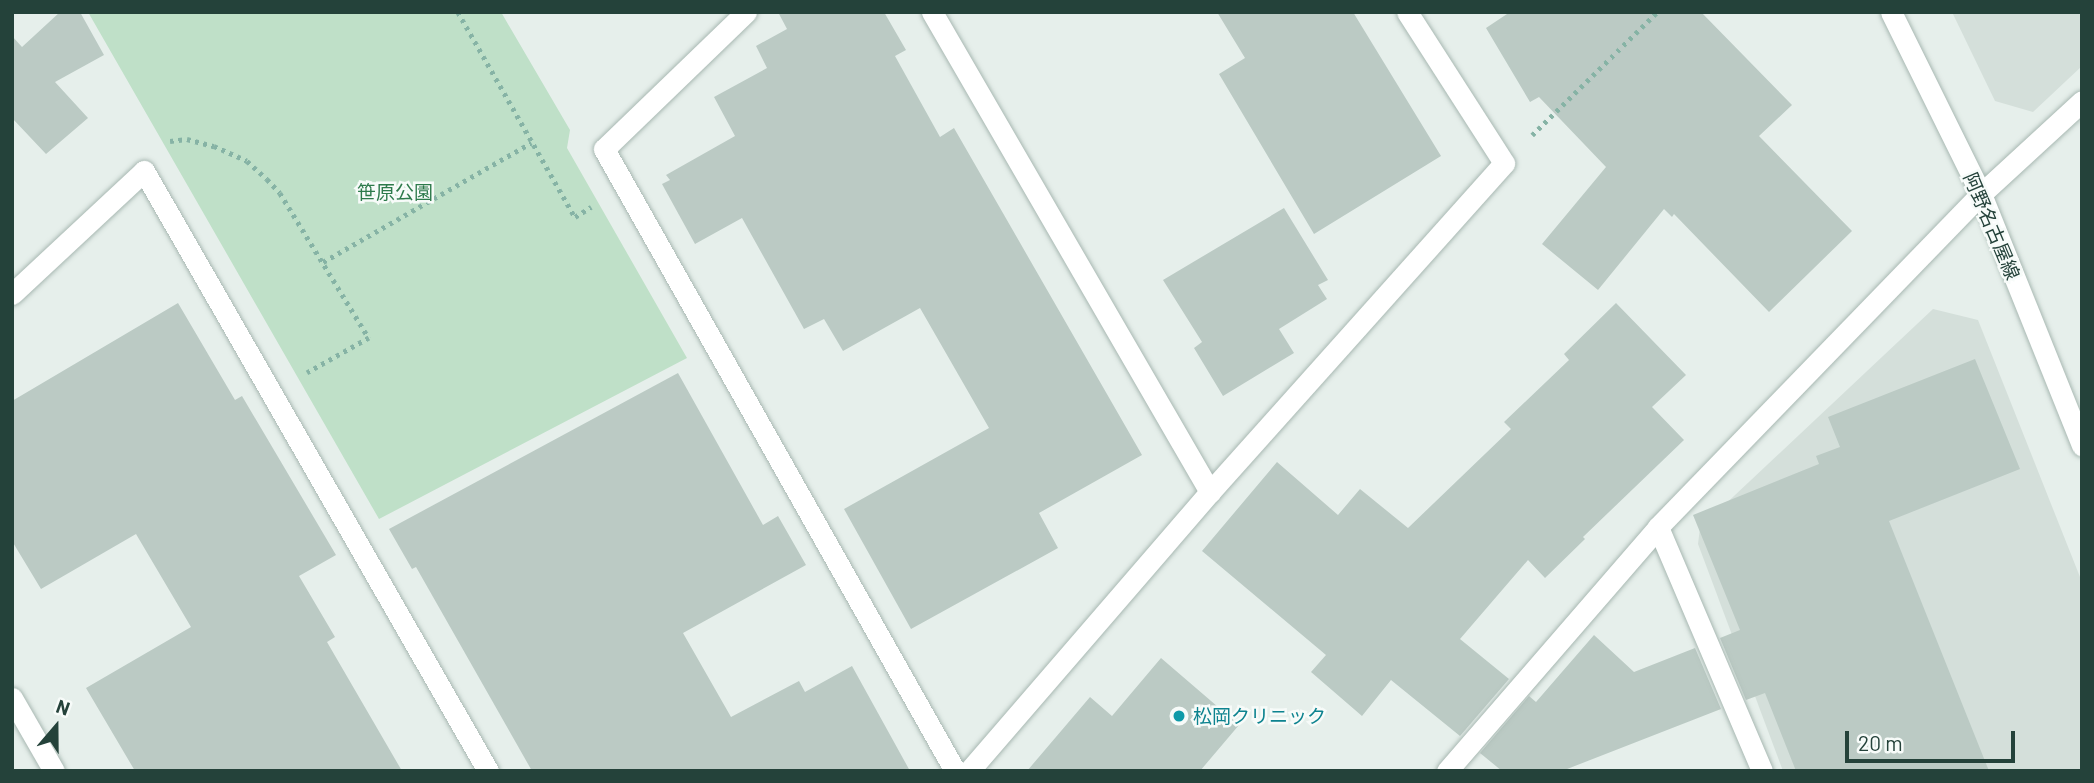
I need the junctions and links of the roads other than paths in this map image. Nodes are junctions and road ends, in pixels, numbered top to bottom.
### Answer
1 (746, 12) edge
2 (932, 12) edge
3 (1407, 12) edge
4 (1891, 12) edge
5 (2082, 101) edge
6 (1981, 194) junction
7 (12, 294) edge
8 (2082, 445) edge
9 (1210, 492) junction
10 (1658, 527) junction
11 (12, 698) edge
12 (54, 771) edge
13 (488, 771) edge
14 (955, 771) edge
15 (970, 771) edge
16 (1447, 771) edge
17 (1762, 771) edge

1 - 14 street
2 - 9 street
3 - 9 street
4 - 6 street, 阿野名古屋線
5 - 6 street
6 - 8 street, 阿野名古屋線
6 - 10 street
7 - 13 street
9 - 15 street
10 - 16 street
10 - 17 street
11 - 12 street

